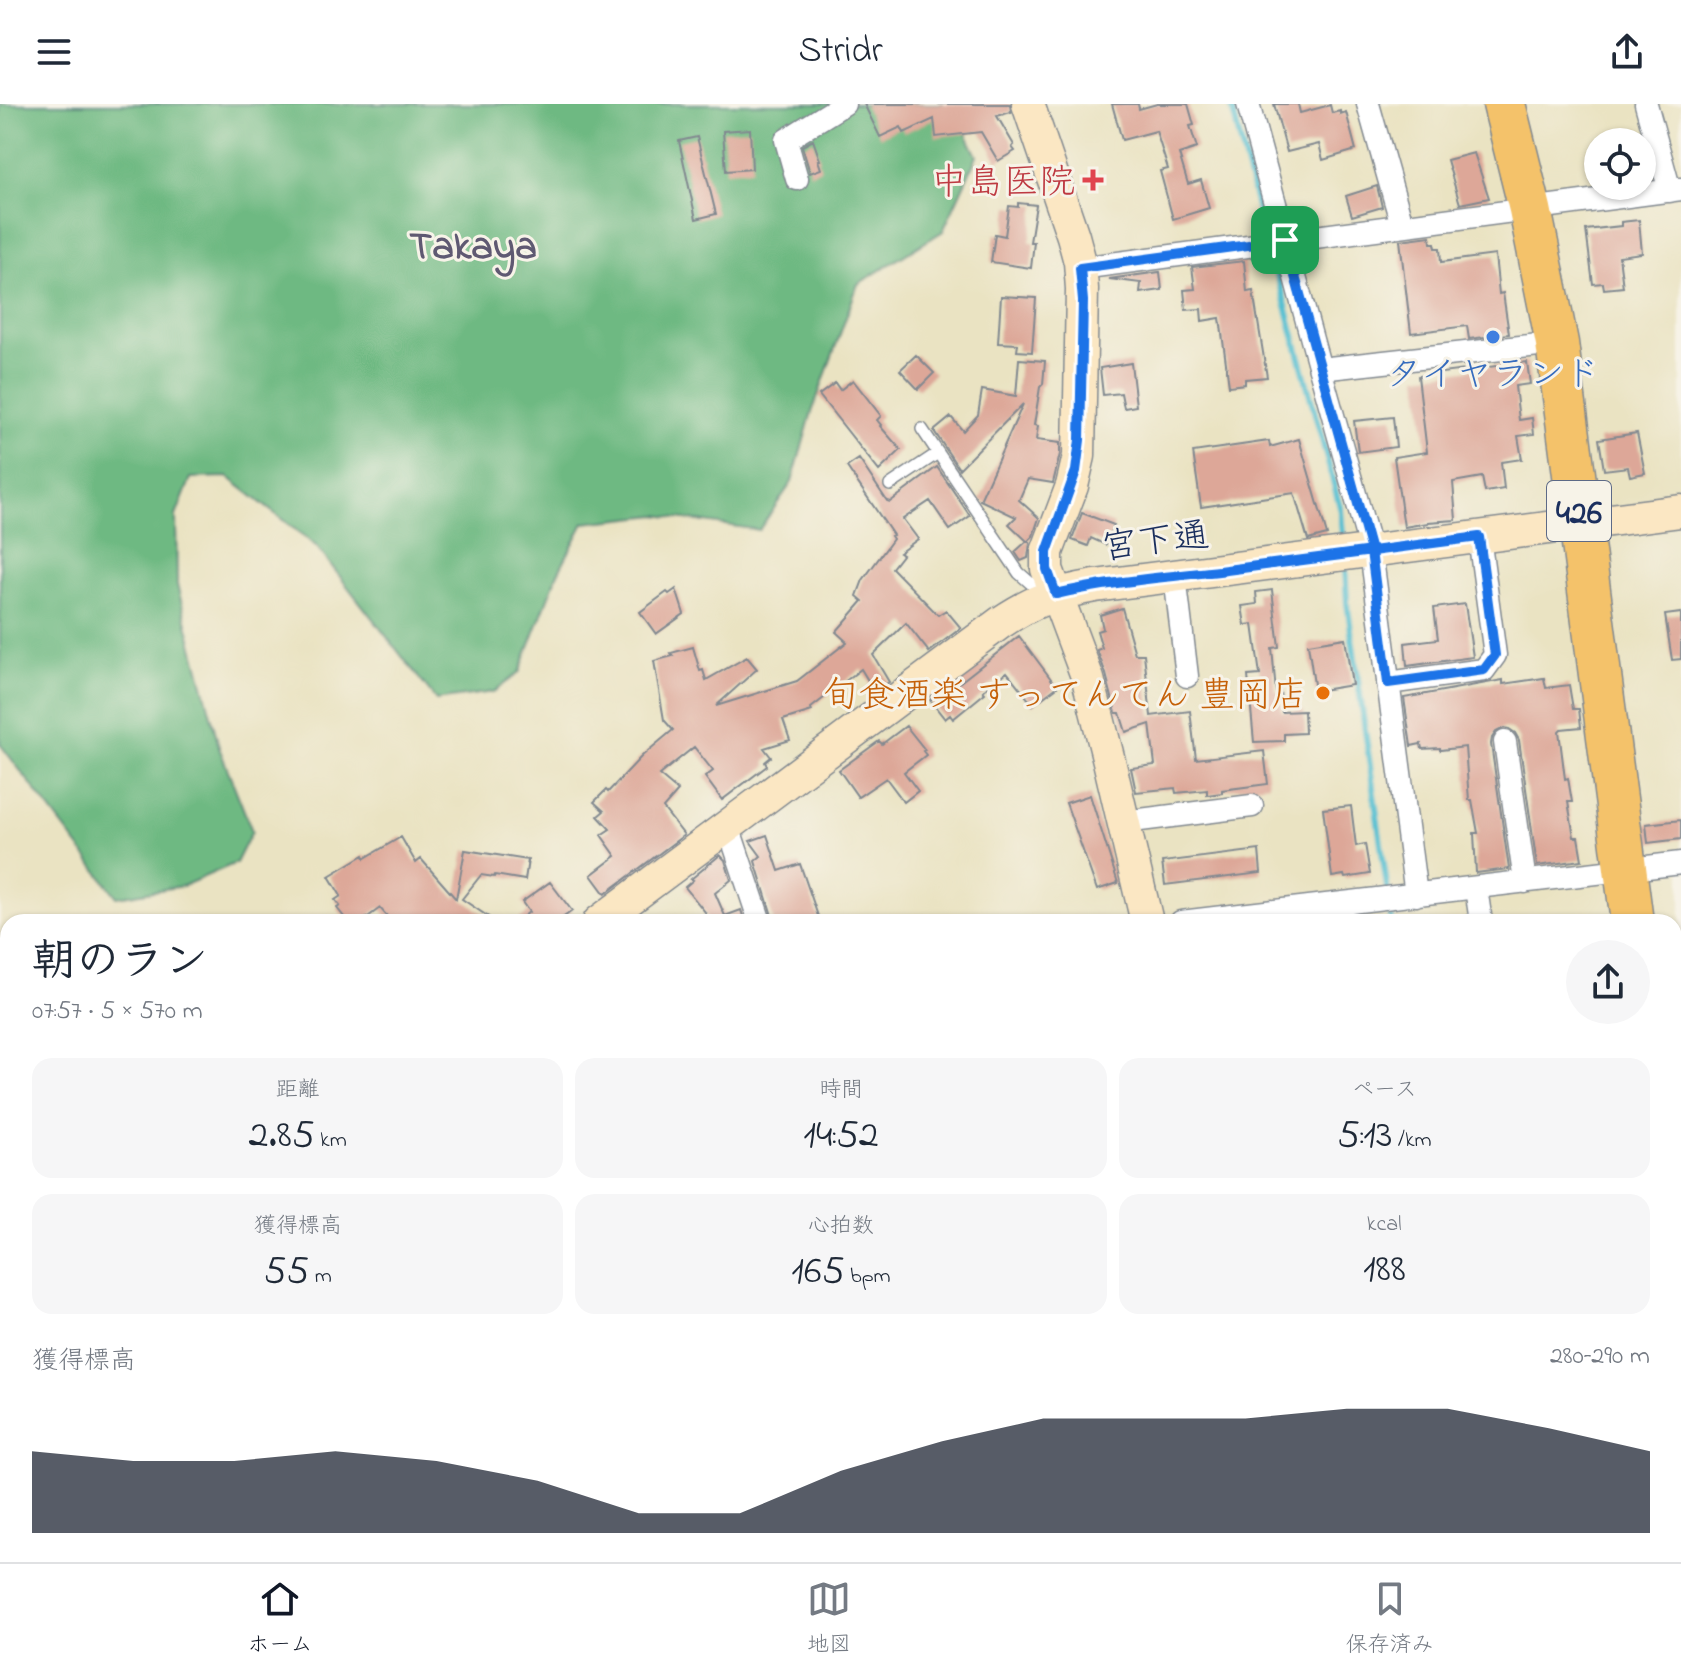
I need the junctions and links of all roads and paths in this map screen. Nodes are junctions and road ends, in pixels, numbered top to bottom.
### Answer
1 (844, 104) edge
2 (1028, 104) edge
3 (1248, 104) edge
4 (1368, 104) edge
5 (1504, 104) edge
6 (1646, 104) edge
7 (797, 179) dead end
8 (1675, 190) edge
9 (1530, 209) junction
10 (1402, 225) junction
11 (1283, 241) junction
12 (1080, 268) junction
13 (1557, 343) junction
14 (1320, 369) junction
15 (922, 429) dead end
16 (938, 453) junction
17 (890, 485) dead end
18 (1681, 511) edge
19 (1581, 524) junction
20 (1479, 537) junction
21 (1353, 553) junction
22 (1175, 576) junction
23 (1056, 594) junction
24 (1187, 676) dead end
25 (1388, 683) junction
26 (1505, 742) dead end
27 (1252, 806) dead end
28 (1124, 822) junction
29 (728, 826) junction
30 (1681, 863) edge
31 (1625, 871) junction
32 (1525, 882) junction
33 (1476, 888) junction
34 (1409, 896) junction
35 (620, 914) edge
36 (757, 914) edge
37 (1139, 914) edge
38 (1288, 914) edge
39 (1480, 914) edge
40 (1631, 914) edge

1 - 7 street
2 - 12 street
3 - 11 street
4 - 10 street
5 - 9 highway, 426
6 - 8 street
8 - 9 street
9 - 10 street
9 - 13 highway, 426
10 - 11 street
11 - 12 street
11 - 14 street
12 - 23 street
13 - 14 street
13 - 19 highway, 426
14 - 21 street
15 - 16 lane
16 - 17 lane
16 - 23 lane
18 - 19 street, 宮下通
19 - 20 street, 宮下通
19 - 31 highway, 426
20 - 21 street, 宮下通
20 - 25 street
21 - 22 street, 宮下通
21 - 25 street
22 - 23 street, 宮下通
22 - 24 street
23 - 28 street
23 - 29 street, 宮下通
25 - 34 street
26 - 32 street
27 - 28 street
28 - 37 street
29 - 35 street, 宮下通
29 - 36 street
30 - 31 street
31 - 32 street
31 - 40 highway, 426
32 - 33 street
33 - 34 street
33 - 39 street
34 - 38 street

